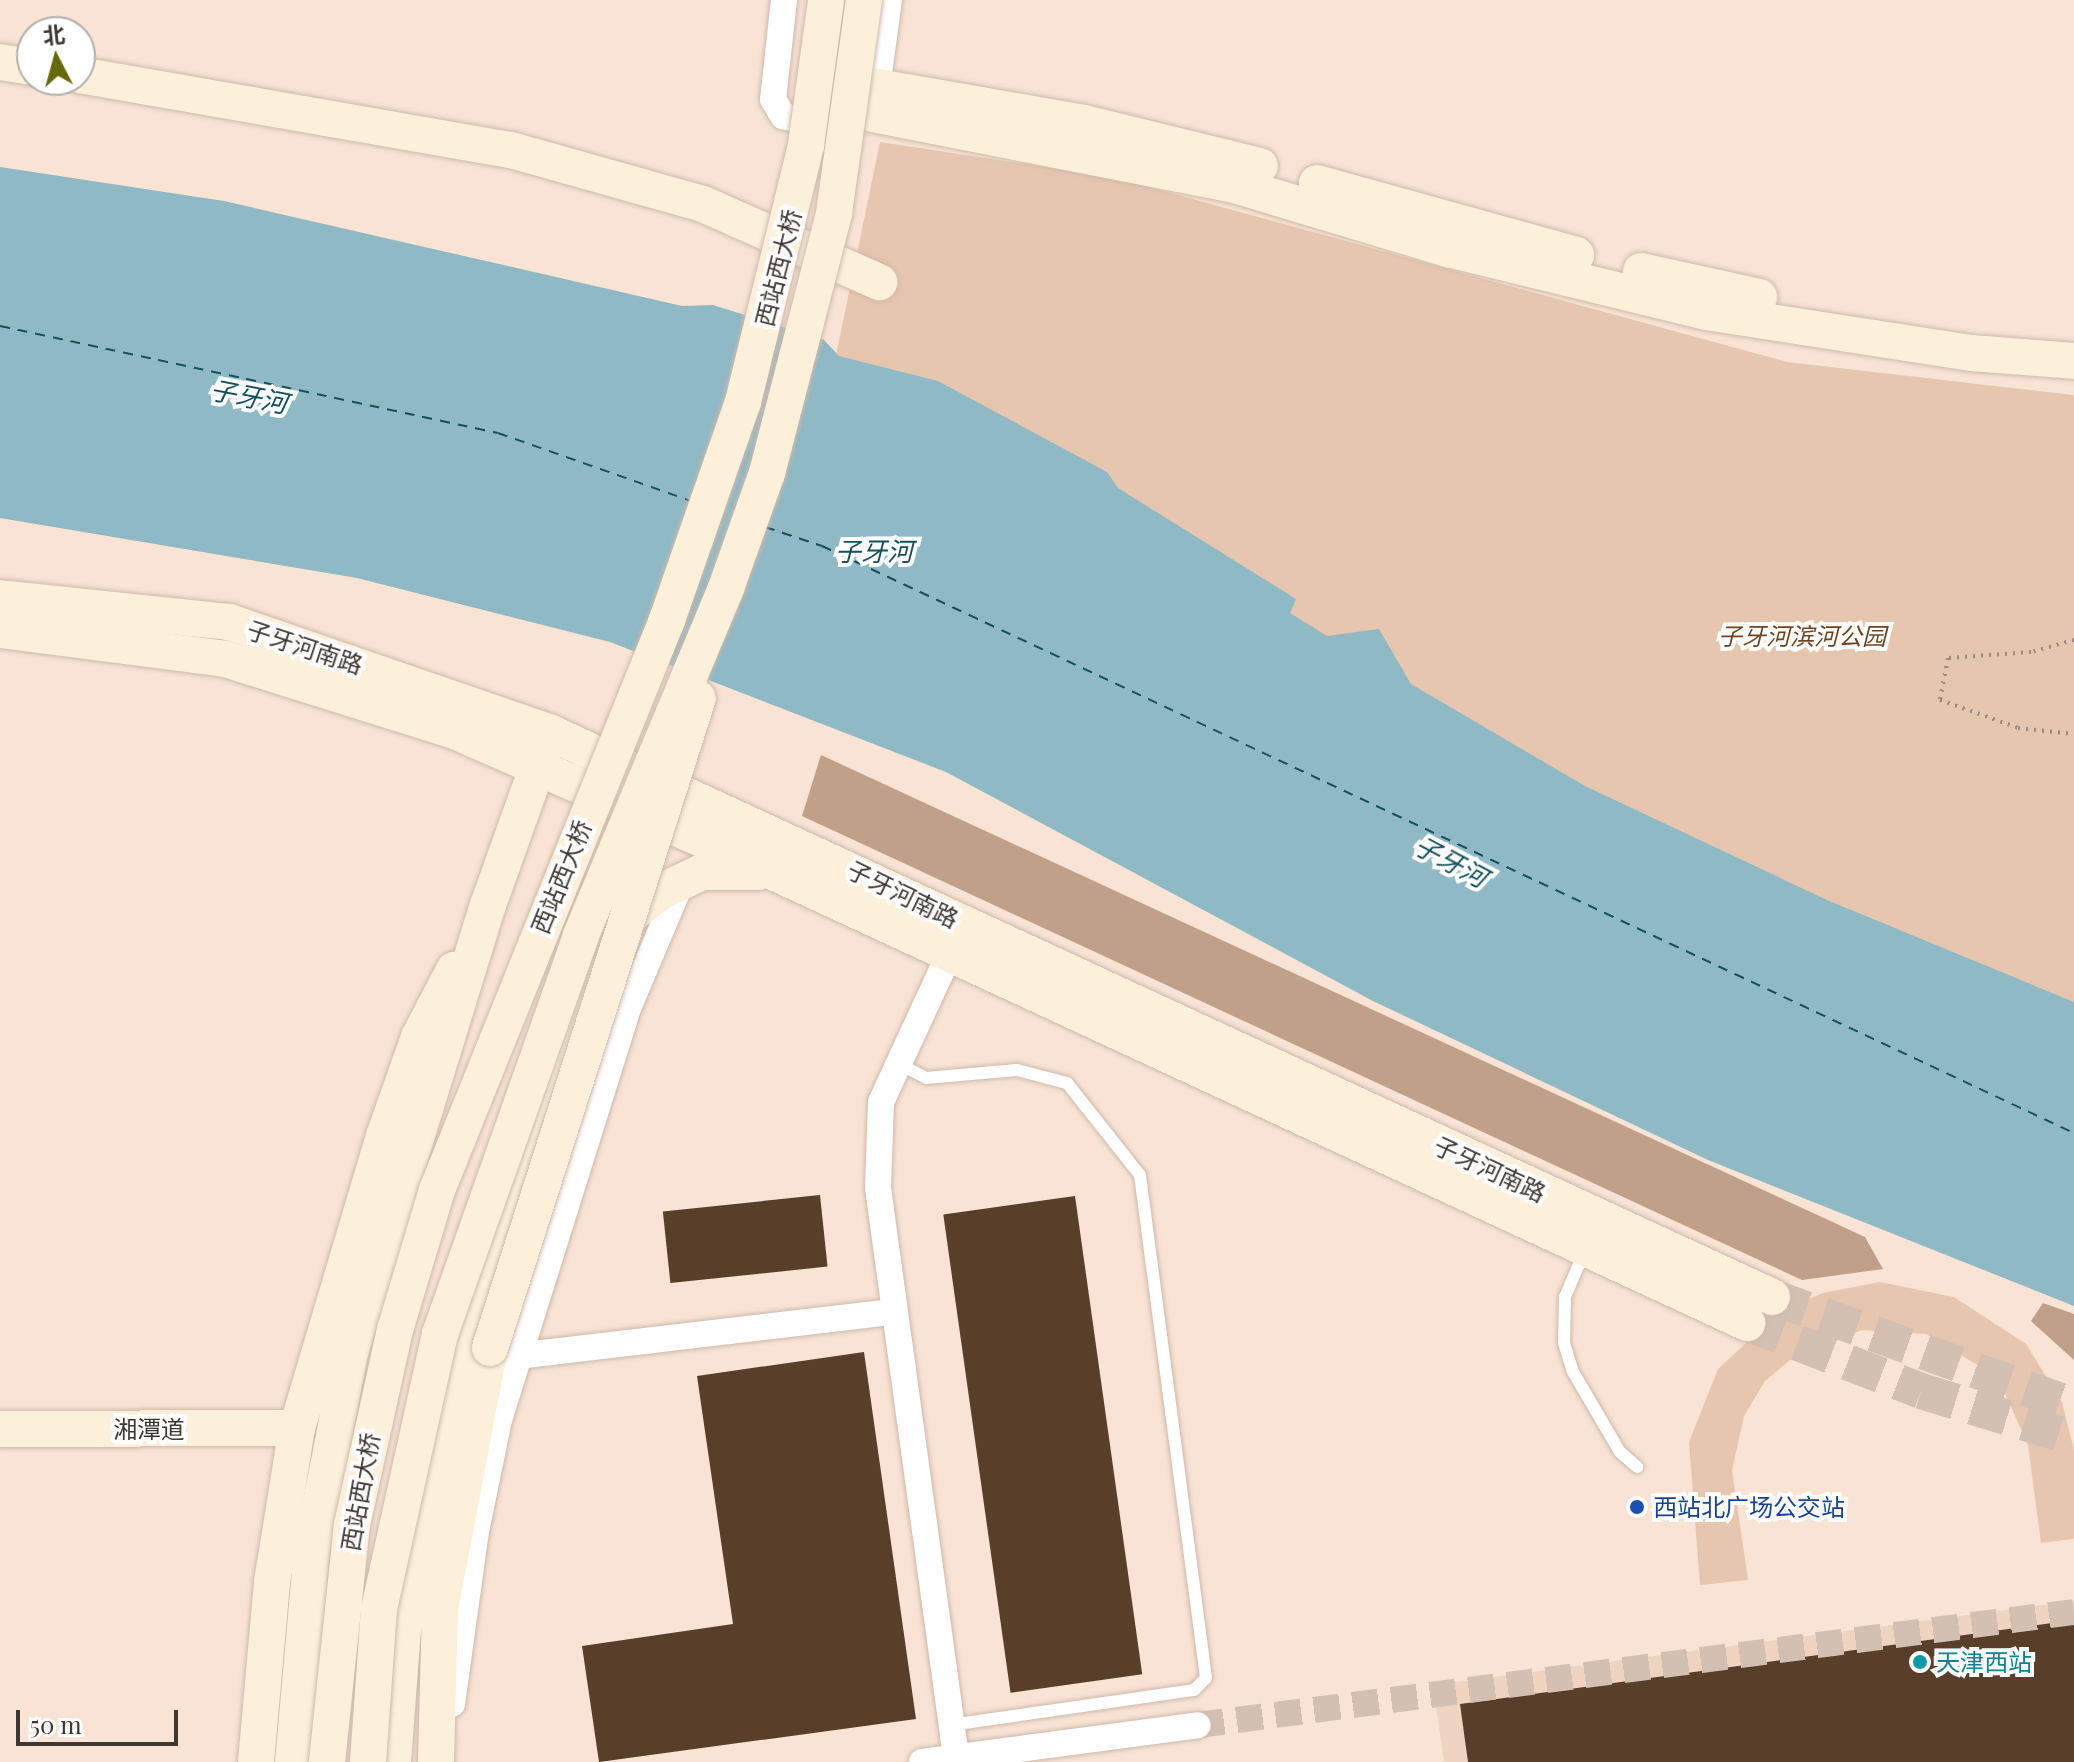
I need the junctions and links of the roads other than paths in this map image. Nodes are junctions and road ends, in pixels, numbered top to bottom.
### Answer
1 (784, 0) edge
2 (826, 0) edge
3 (864, 0) edge
4 (889, 0) edge
5 (96, 78) edge
6 (876, 100) junction
7 (879, 282) dead end
8 (2074, 338) edge
9 (2074, 361) edge
10 (726, 588) junction
11 (0, 598) edge
12 (0, 630) edge
13 (551, 733) junction
14 (547, 770) junction
15 (647, 774) junction
16 (719, 806) junction
17 (645, 814) junction
18 (702, 839) junction
19 (784, 879) junction
20 (682, 881) junction
21 (488, 905) junction
22 (601, 945) junction
23 (948, 957) junction
24 (897, 1063) junction
25 (1586, 1247) junction
26 (1772, 1297) tunnel mouth
27 (894, 1312) junction
28 (1747, 1323) tunnel mouth
29 (504, 1352) junction
30 (297, 1428) junction
31 (0, 1429) edge
32 (1637, 1467) dead end
33 (952, 1725) junction
34 (1198, 1725) tunnel mouth
35 (956, 1757) junction
36 (256, 1762) edge
37 (293, 1762) edge
38 (327, 1762) edge
39 (368, 1762) edge
40 (393, 1762) edge
41 (438, 1762) edge
42 (922, 1762) edge

1 - 6 street
2 - 38 main road, 西站西大桥, bridge
3 - 10 main road, 西站西大桥, bridge
4 - 6 street
5 - 7 main road
6 - 8 main road
6 - 9 main road
10 - 29 main road, bridge
10 - 39 main road, 西站西大桥, bridge
11 - 13 main road, 子牙河南路
12 - 14 main road, 子牙河南路
13 - 14 main road
13 - 15 main road, 子牙河南路
14 - 15 main road
14 - 17 main road, 子牙河南路
14 - 21 main road
15 - 16 main road, 子牙河南路
15 - 17 main road
16 - 18 street
16 - 26 main road, 子牙河南路
17 - 18 main road, 子牙河南路
17 - 22 main road
18 - 19 main road, 子牙河南路
18 - 20 street
19 - 20 main road
19 - 23 main road, 子牙河南路
20 - 22 main road
20 - 29 street
21 - 30 main road
21 - 37 main road
22 - 40 main road
23 - 24 street
23 - 25 main road, 子牙河南路
24 - 27 street
24 - 33 lane
25 - 28 main road, 子牙河南路
25 - 32 lane
27 - 29 street
27 - 33 street
29 - 41 main road
30 - 31 main road, 湘潭道
30 - 36 main road
33 - 35 street
34 - 35 street
35 - 42 street

